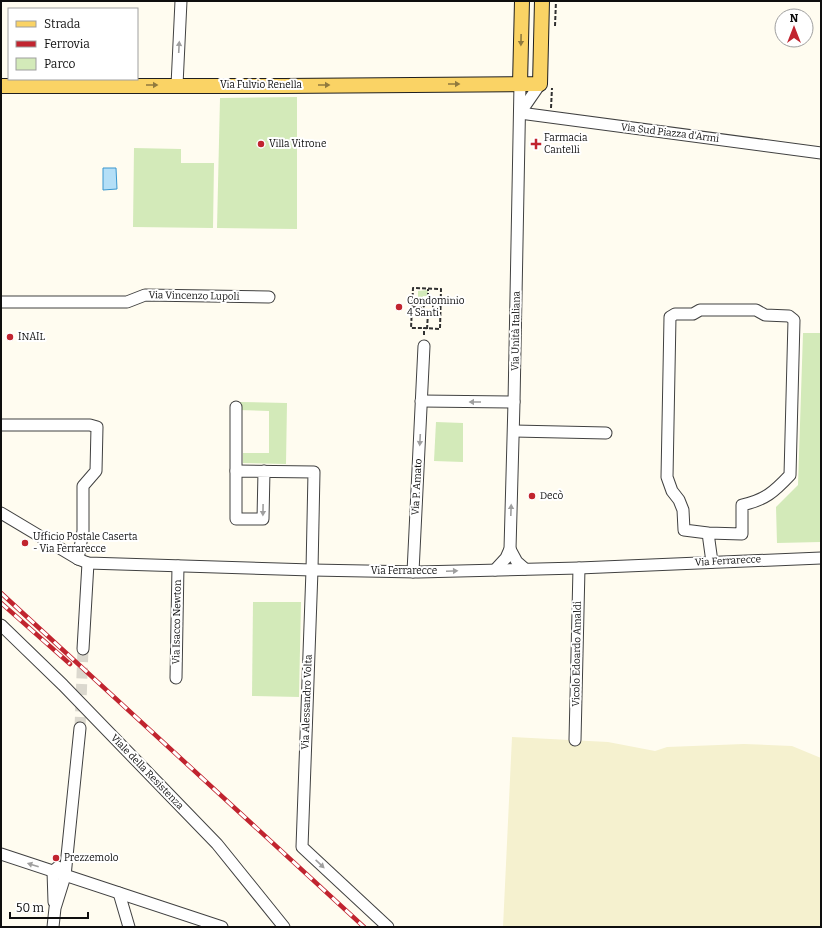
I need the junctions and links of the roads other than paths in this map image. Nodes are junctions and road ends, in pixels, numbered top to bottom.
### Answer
1 (181, 1) edge
2 (522, 1) edge
3 (542, 1) edge
4 (520, 84) junction
5 (540, 84) junction
6 (1, 86) edge
7 (177, 86) junction
8 (520, 113) junction
9 (821, 153) edge
10 (269, 297) dead end
11 (1, 302) edge
12 (424, 346) road end
13 (422, 401) junction
14 (514, 402) junction
15 (236, 407) dead end
16 (1, 424) edge
17 (514, 431) junction
18 (606, 433) dead end
19 (236, 471) junction
20 (264, 471) junction
21 (1, 513) edge
22 (708, 533) junction
23 (510, 549) junction
24 (821, 558) edge
25 (83, 561) junction
26 (712, 562) junction
27 (178, 566) junction
28 (579, 568) junction
29 (525, 569) junction
30 (312, 570) junction
31 (495, 570) junction
32 (413, 572) junction
33 (1, 625) edge
34 (83, 648) tunnel mouth
35 (176, 678) dead end
36 (80, 728) tunnel mouth
37 (575, 740) dead end
38 (1, 854) edge
39 (67, 859) junction
40 (53, 872) junction
41 (65, 876) junction
42 (119, 893) junction
43 (55, 908) junction
44 (53, 927) edge
45 (129, 927) edge
46 (222, 927) edge
47 (284, 927) edge
48 (388, 927) edge

7 -> 1 street
2 -> 4 main road, Via Unità Italiana
3 - 5 main road
4 - 5 main road
7 -> 4 main road, Via Fulvio Renella
4 - 8 street, Via Unità Italiana
5 - 8 street
6 -> 7 main road, Via Fulvio Renella
8 - 9 street, Via Sud Piazza d'Armi
8 - 14 street, Via Unità Italiana
10 - 11 street, Via Vincenzo Lupoli
12 - 13 street, Via P. Amato
14 -> 13 street
13 -> 32 street, Via P. Amato
14 - 17 street, Via Unità Italiana
15 - 19 street
16 - 25 street
17 - 18 street
23 -> 17 street, Via Unità Italiana
19 - 20 street
20 -> 19 street
20 - 30 street, Via Alessandro Volta
21 - 25 street, Via Ferrarecce
22 - 22 street
22 - 26 street
23 - 29 street
23 - 31 street
24 - 26 street, Via Ferrarecce
25 - 27 street, Via Ferrarecce
25 - 34 street
26 - 28 street, Via Ferrarecce
27 - 30 street, Via Ferrarecce
27 - 35 street, Via Isacco Newton
28 - 29 street, Via Ferrarecce
28 - 37 street, Vicolo Edoardo Amaldi
29 - 31 street, Via Ferrarecce
30 - 32 street, Via Ferrarecce
30 -> 48 street, Via Alessandro Volta
32 -> 31 street, Via Ferrarecce
33 - 47 street, Viale della Resistenza
36 - 39 street
40 -> 38 street
39 - 40 street
39 - 41 street
40 - 41 street
40 - 43 street
41 - 42 street
41 - 43 street
42 - 45 street
42 - 46 street
43 - 44 street

